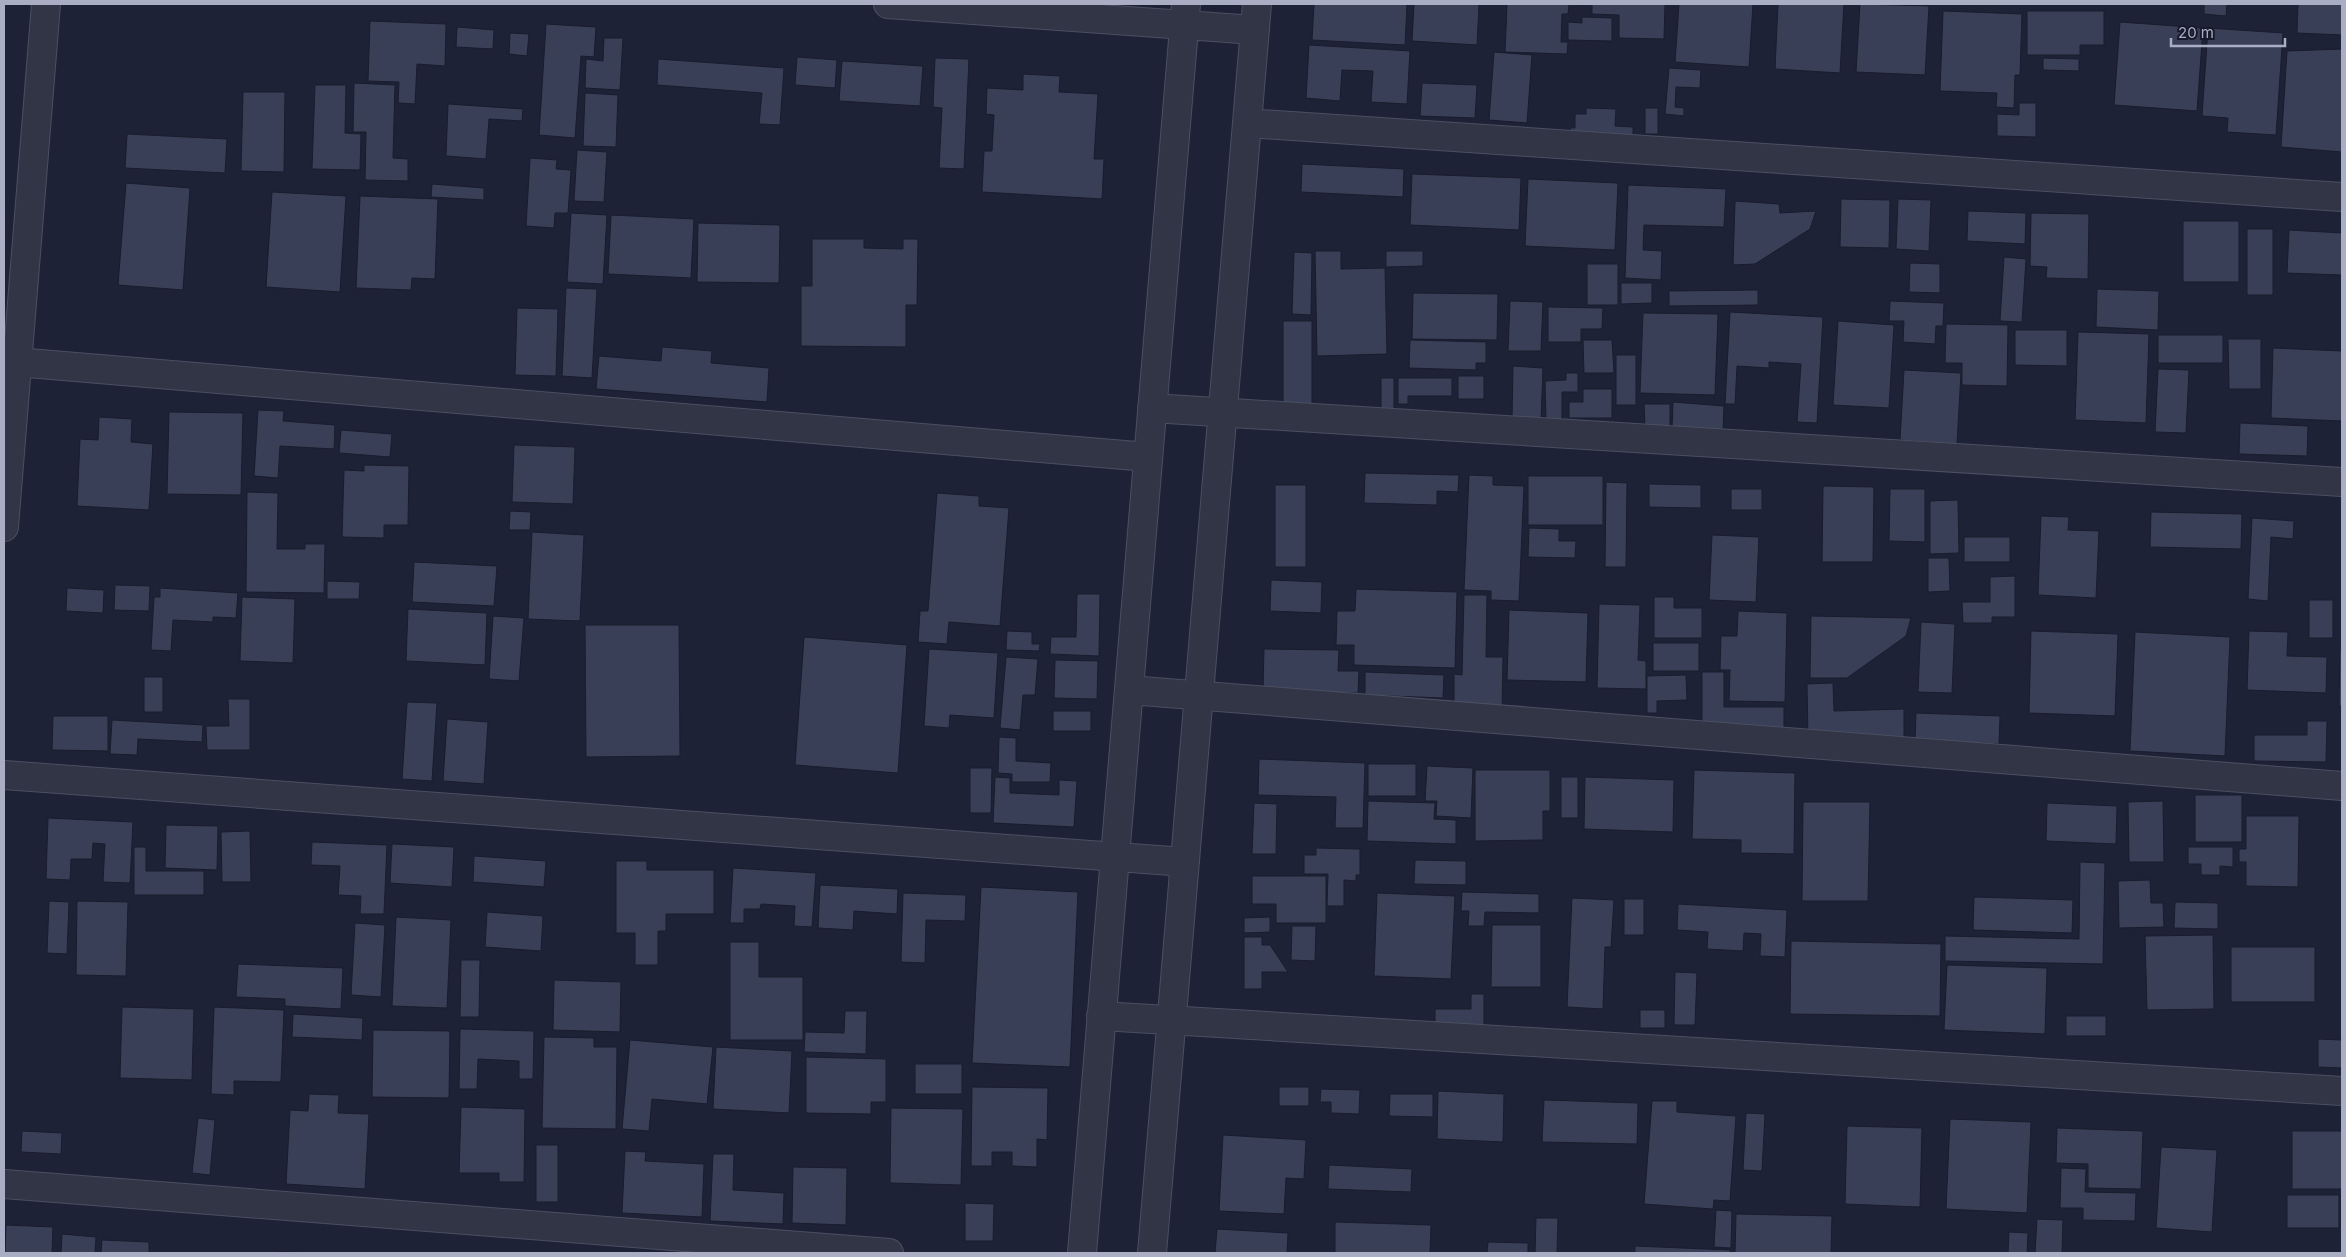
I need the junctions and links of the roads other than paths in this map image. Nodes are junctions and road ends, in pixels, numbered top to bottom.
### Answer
1 (46, 4) edge
2 (888, 4) edge
3 (1185, 14) edge
4 (1256, 17) edge
5 (1247, 123) junction
6 (2342, 198) edge
7 (10, 362) edge
8 (1152, 408) junction
9 (1223, 412) junction
10 (1148, 457) junction
11 (2342, 482) edge
12 (4, 527) edge
13 (1129, 690) junction
14 (1199, 696) junction
15 (4, 775) edge
16 (2342, 786) edge
17 (1115, 857) junction
18 (1185, 862) junction
19 (1101, 1016) junction
20 (1172, 1021) junction
21 (2342, 1091) edge
22 (4, 1184) edge
23 (889, 1253) edge
24 (1082, 1253) edge
25 (1152, 1253) edge

1 - 7 street
2 - 3 street
3 - 4 street
3 - 8 street
4 - 5 street
5 - 6 street
5 - 9 street
7 - 10 street
7 - 12 street
8 - 9 street
8 - 10 street
9 - 11 street
9 - 14 street
10 - 13 street
13 - 14 street
13 - 17 street
14 - 16 street
14 - 18 street
15 - 17 street
17 - 18 street
17 - 19 street
18 - 20 street
19 - 20 street
19 - 24 street
20 - 21 street
20 - 25 street
22 - 23 street

